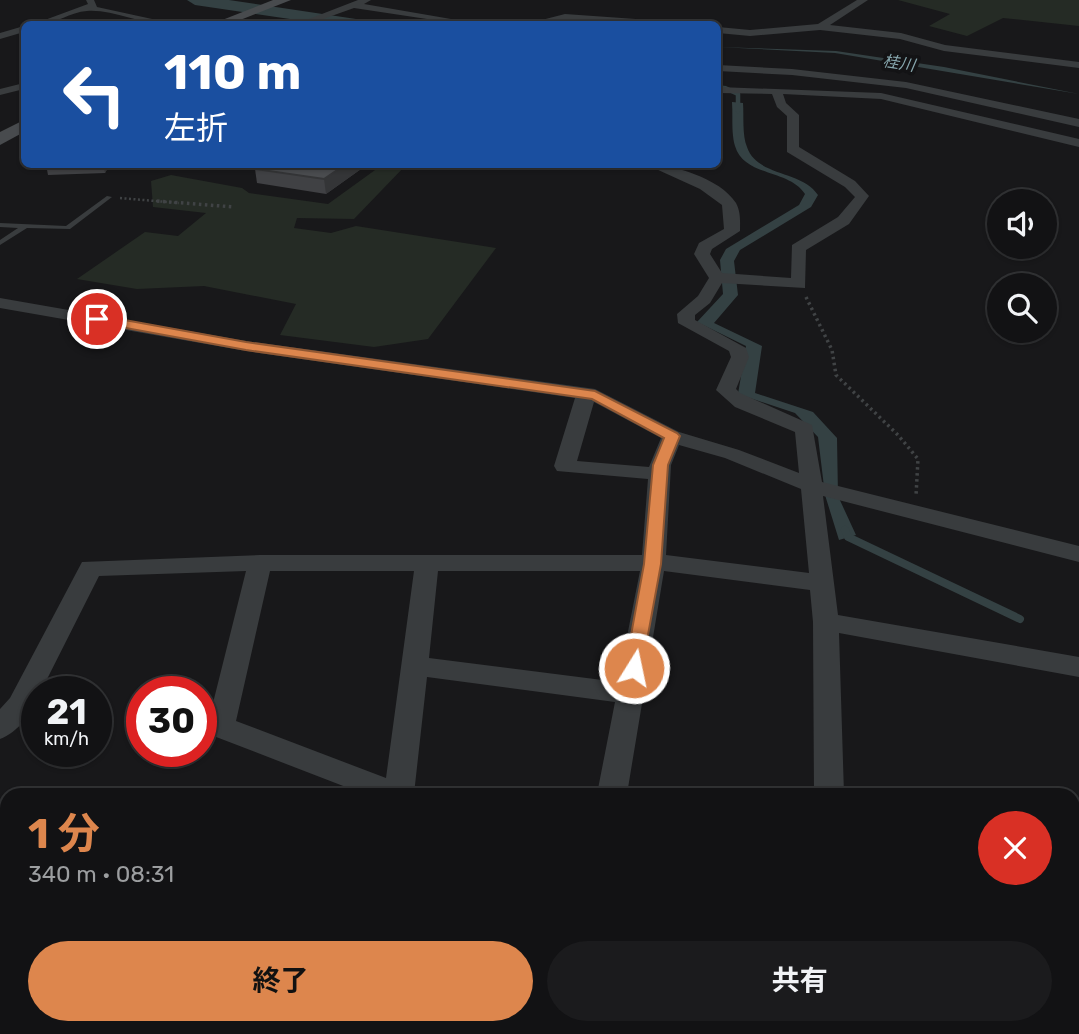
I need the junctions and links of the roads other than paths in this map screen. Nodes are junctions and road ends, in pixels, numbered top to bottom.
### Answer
1 (285, 0) edge
2 (366, 0) edge
3 (863, 0) edge
4 (88, 4) edge
5 (353, 5) junction
6 (46, 21) edge
7 (158, 21) edge
8 (227, 21) edge
9 (309, 21) edge
10 (456, 21) edge
11 (546, 21) edge
12 (622, 21) edge
13 (820, 27) junction
14 (21, 30) edge
15 (721, 30) edge
16 (0, 36) edge
17 (1079, 65) edge
18 (721, 68) edge
19 (21, 87) edge
20 (721, 90) edge
21 (776, 90) junction
22 (0, 93) edge
23 (21, 95) edge
24 (1079, 123) edge
25 (21, 127) edge
26 (0, 140) edge
27 (1079, 143) edge
28 (659, 168) edge
29 (109, 197) road end
30 (0, 225) edge
31 (24, 226) junction
32 (0, 243) edge
33 (717, 278) junction
34 (0, 303) edge
35 (586, 394) junction
36 (672, 436) junction
37 (660, 474) junction
38 (812, 486) junction
39 (1079, 554) edge
40 (260, 563) junction
41 (427, 563) junction
42 (653, 564) junction
43 (822, 583) junction
44 (825, 622) junction
45 (415, 666) junction
46 (1079, 667) edge
47 (630, 694) junction
48 (10, 704) edge
49 (0, 728) edge
50 (381, 788) edge
51 (398, 788) edge
52 (613, 788) edge
53 (829, 788) edge

1 - 8 street
2 - 5 street
3 - 13 street
4 - 6 street
4 - 7 street
5 - 9 street
5 - 10 street
11 - 12 street
13 - 15 street
13 - 17 street
14 - 16 street
18 - 24 street
19 - 22 street
20 - 21 street
21 - 27 street
21 - 33 street
22 - 23 street
25 - 26 street
28 - 33 street
29 - 31 lane
30 - 31 lane
31 - 32 lane
33 - 38 street
34 - 35 street
35 - 36 street
35 - 37 street
36 - 37 street
36 - 38 street
37 - 42 street
38 - 39 street
38 - 43 street
40 - 41 street
40 - 48 street
40 - 50 street
41 - 42 street
41 - 45 street
42 - 43 street
42 - 47 street
43 - 44 street
44 - 46 street
44 - 53 street
45 - 47 street
45 - 51 street
47 - 52 street
48 - 49 street

